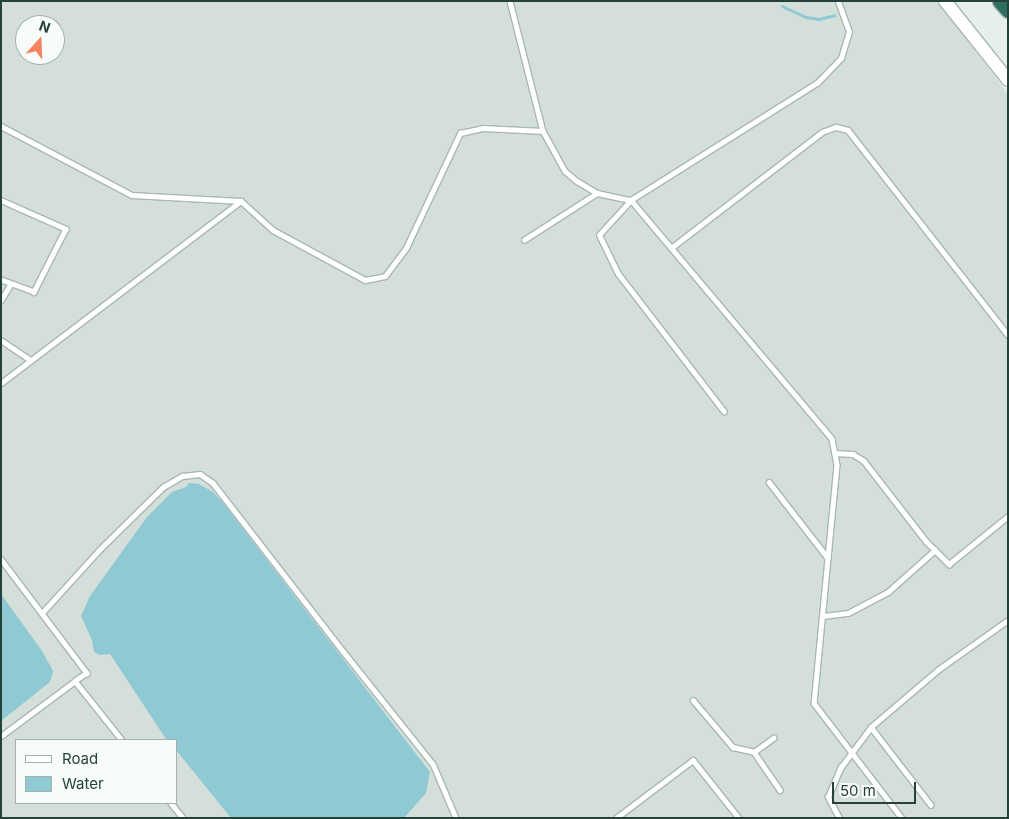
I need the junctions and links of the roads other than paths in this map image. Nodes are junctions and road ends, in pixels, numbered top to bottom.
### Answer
1 (510, 1) edge
2 (838, 1) edge
3 (945, 1) edge
4 (1000, 1) edge
5 (1008, 10) edge
6 (1008, 80) edge
7 (1, 126) edge
8 (543, 131) junction
9 (597, 193) junction
10 (1, 200) edge
11 (631, 200) junction
12 (241, 201) junction
13 (524, 240) dead end
14 (671, 248) junction
15 (1, 280) edge
16 (10, 285) junction
17 (1, 300) edge
18 (1008, 334) edge
19 (1, 340) edge
20 (31, 360) junction
21 (1, 383) edge
22 (724, 412) dead end
23 (835, 454) junction
24 (769, 482) dead end
25 (1008, 516) edge
26 (935, 550) junction
27 (828, 558) junction
28 (1, 559) edge
29 (42, 613) junction
30 (823, 616) junction
31 (1008, 620) edge
32 (75, 681) junction
33 (693, 700) dead end
34 (871, 726) junction
35 (1, 736) edge
36 (773, 738) dead end
37 (121, 739) edge
38 (754, 752) junction
39 (852, 752) junction
40 (780, 790) dead end
41 (172, 804) edge
42 (931, 805) dead end
43 (183, 818) edge
44 (456, 818) edge
45 (616, 818) edge
46 (739, 818) edge
47 (839, 818) edge
48 (902, 818) edge

1 - 8 lane
2 - 11 lane
3 - 6 main road
4 - 5 highway
7 - 12 lane
8 - 9 lane
8 - 12 lane
9 - 11 lane
9 - 13 lane
10 - 16 lane
11 - 14 lane
11 - 22 lane
12 - 20 lane
14 - 18 lane
14 - 23 lane
15 - 16 lane
16 - 17 lane
19 - 20 lane
20 - 21 lane
23 - 26 lane
23 - 27 lane
24 - 27 lane
25 - 26 lane
26 - 30 lane
27 - 30 lane
28 - 29 lane
29 - 32 lane
29 - 44 lane
30 - 39 lane
31 - 34 lane
32 - 35 lane
32 - 37 lane
33 - 38 lane
34 - 39 lane
34 - 42 lane
36 - 38 lane
38 - 40 lane
39 - 47 lane
39 - 48 lane
41 - 43 lane
45 - 46 lane

